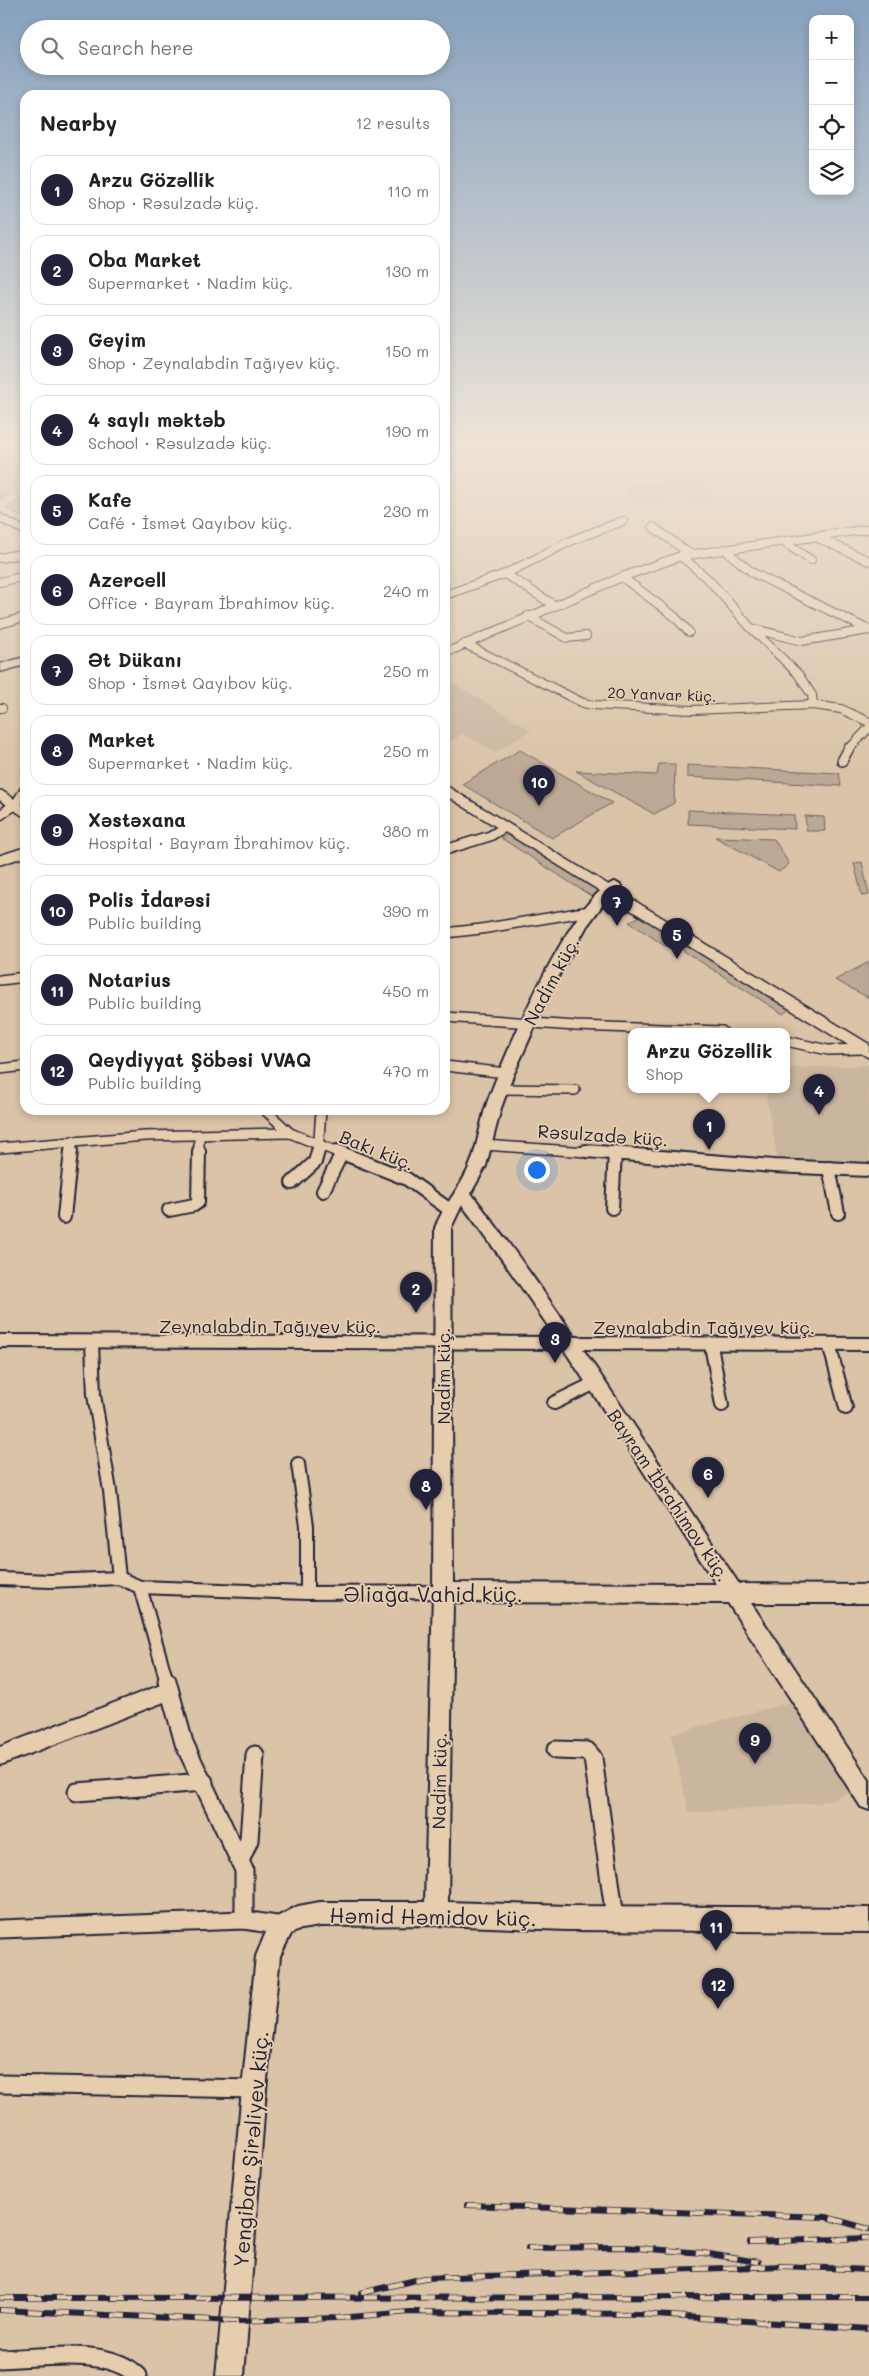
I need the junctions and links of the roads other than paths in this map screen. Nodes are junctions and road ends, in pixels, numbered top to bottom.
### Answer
1 (20, 553) edge
2 (547, 553) edge
3 (698, 553) edge
4 (729, 553) edge
5 (800, 553) edge
6 (851, 553) edge
7 (690, 554) joint
8 (681, 556) junction
9 (0, 558) edge
10 (811, 560) dead end
11 (869, 561) edge
12 (505, 574) junction
13 (20, 577) edge
14 (622, 577) junction
15 (0, 582) edge
16 (450, 593) edge
17 (554, 605) junction
18 (528, 616) junction
19 (20, 618) edge
20 (0, 624) edge
21 (751, 628) junction
22 (869, 630) edge
23 (689, 632) dead end
24 (586, 636) dead end
25 (465, 644) junction
26 (450, 650) edge
27 (20, 662) edge
28 (0, 668) edge
29 (813, 705) junction
30 (869, 722) edge
31 (869, 728) edge
32 (842, 761) dead end
33 (450, 784) edge
34 (450, 792) edge
35 (0, 795) edge
36 (20, 798) edge
37 (16, 804) junction
38 (20, 808) edge
39 (0, 815) edge
40 (505, 827) junction
41 (450, 848) edge
42 (20, 854) edge
43 (0, 860) edge
44 (611, 888) junction
45 (590, 911) junction
46 (450, 932) edge
47 (20, 978) edge
48 (0, 980) edge
49 (450, 1017) edge
50 (529, 1021) junction
51 (634, 1028) edge
52 (790, 1042) edge
53 (867, 1048) edge
54 (20, 1067) edge
55 (450, 1067) edge
56 (0, 1069) edge
57 (506, 1073) junction
58 (500, 1088) junction
59 (575, 1090) dead end
60 (270, 1115) edge
61 (322, 1115) edge
62 (290, 1133) junction
63 (200, 1135) junction
64 (72, 1141) junction
65 (320, 1145) junction
66 (484, 1145) junction
67 (0, 1148) edge
68 (614, 1152) junction
69 (342, 1153) junction
70 (828, 1168) junction
71 (869, 1170) edge
72 (292, 1183) dead end
73 (322, 1191) dead end
74 (464, 1194) junction
75 (612, 1208) dead end
76 (169, 1210) dead end
77 (450, 1210) junction
78 (838, 1213) dead end
79 (64, 1217) dead end
80 (0, 1341) edge
81 (92, 1342) junction
82 (444, 1344) junction
83 (711, 1344) junction
84 (830, 1344) junction
85 (869, 1344) edge
86 (570, 1345) junction
87 (595, 1383) junction
88 (554, 1403) dead end
89 (722, 1406) dead end
90 (846, 1408) dead end
91 (298, 1464) dead end
92 (119, 1578) junction
93 (0, 1579) edge
94 (140, 1587) junction
95 (443, 1592) junction
96 (307, 1593) junction
97 (734, 1594) junction
98 (869, 1594) edge
99 (169, 1690) junction
100 (556, 1750) dead end
101 (0, 1756) edge
102 (255, 1756) dead end
103 (204, 1782) junction
104 (77, 1792) dead end
105 (869, 1799) edge
106 (240, 1861) junction
107 (436, 1913) junction
108 (615, 1918) junction
109 (244, 1920) junction
110 (869, 1920) edge
111 (283, 1926) junction
112 (0, 1929) edge
113 (0, 2084) edge
114 (254, 2089) junction
115 (0, 2359) edge
116 (138, 2376) edge
117 (230, 2376) edge

1 - 9 street
2 - 12 street
3 - 7 street
4 - 22 street
5 - 10 street
6 - 11 street
7 - 8 street
8 - 14 street
8 - 21 street
12 - 16 street
12 - 17 street
13 - 15 street
14 - 17 street
14 - 23 street
17 - 18 street
18 - 24 street
18 - 25 street
19 - 20 street
21 - 22 street
21 - 29 street
25 - 26 street
25 - 29 street, 20 Yanvar küç.
27 - 28 main road
29 - 30 street, 20 Yanvar küç.
31 - 32 street
33 - 44 main road
34 - 40 main road
35 - 37 street
36 - 37 street
37 - 38 street
37 - 39 street
40 - 41 street
40 - 44 main road
42 - 43 street
44 - 45 street, Nadim küç.
44 - 53 main road
45 - 46 street
45 - 50 street, Nadim küç.
47 - 48 street
49 - 50 street
50 - 51 street
50 - 57 street, Nadim küç.
52 - 53 street
54 - 56 street
55 - 57 street
57 - 58 street, Nadim küç.
58 - 59 street
58 - 66 street, Nadim küç.
60 - 62 street, Bakı küç.
61 - 65 street
62 - 63 street
62 - 65 street, Bakı küç.
63 - 64 street
63 - 76 street
64 - 67 street
64 - 79 street
65 - 69 street, Bakı küç.
65 - 72 street
66 - 68 street, Rəsulzadə küç.
66 - 74 street, Nadim küç.
68 - 70 street, Rəsulzadə küç.
68 - 75 street
69 - 73 street
69 - 77 street, Bakı küç.
70 - 71 street, Rəsulzadə küç.
70 - 78 street
74 - 77 street, Nadim küç.
74 - 86 street, Bayram İbrahimov küç.
77 - 82 street, Nadim küç.
80 - 81 street, Zeynalabdin Tağıyev küç.
81 - 82 street, Zeynalabdin Tağıyev küç.
81 - 92 street
82 - 86 street, Zeynalabdin Tağıyev küç.
82 - 95 street, Nadim küç.
83 - 84 street, Zeynalabdin Tağıyev küç.
83 - 86 street, Zeynalabdin Tağıyev küç.
83 - 89 street
84 - 85 street, Zeynalabdin Tağıyev küç.
84 - 90 street
86 - 87 street, Bayram İbrahimov küç.
87 - 88 street
87 - 97 street, Bayram İbrahimov küç.
91 - 96 street
92 - 93 street, Əliağa Vahid küç.
92 - 94 street, Əliağa Vahid küç.
94 - 96 street, Əliağa Vahid küç.
94 - 99 street
95 - 96 street, Əliağa Vahid küç.
95 - 97 street, Əliağa Vahid küç.
95 - 107 street, Nadim küç.
97 - 98 street, Əliağa Vahid küç.
97 - 105 street, Bayram İbrahimov küç.
99 - 101 street
99 - 103 street
100 - 108 street
102 - 106 street
103 - 104 street
103 - 106 street
106 - 109 street
107 - 108 street, Həmid Həmidov küç.
107 - 111 street, Həmid Həmidov küç.
108 - 110 street, Həmid Həmidov küç.
109 - 111 street
109 - 112 street
111 - 114 street, Yengibar Şirəliyev küç.
113 - 114 street
114 - 117 street, Yengibar Şirəliyev küç.
115 - 116 street

